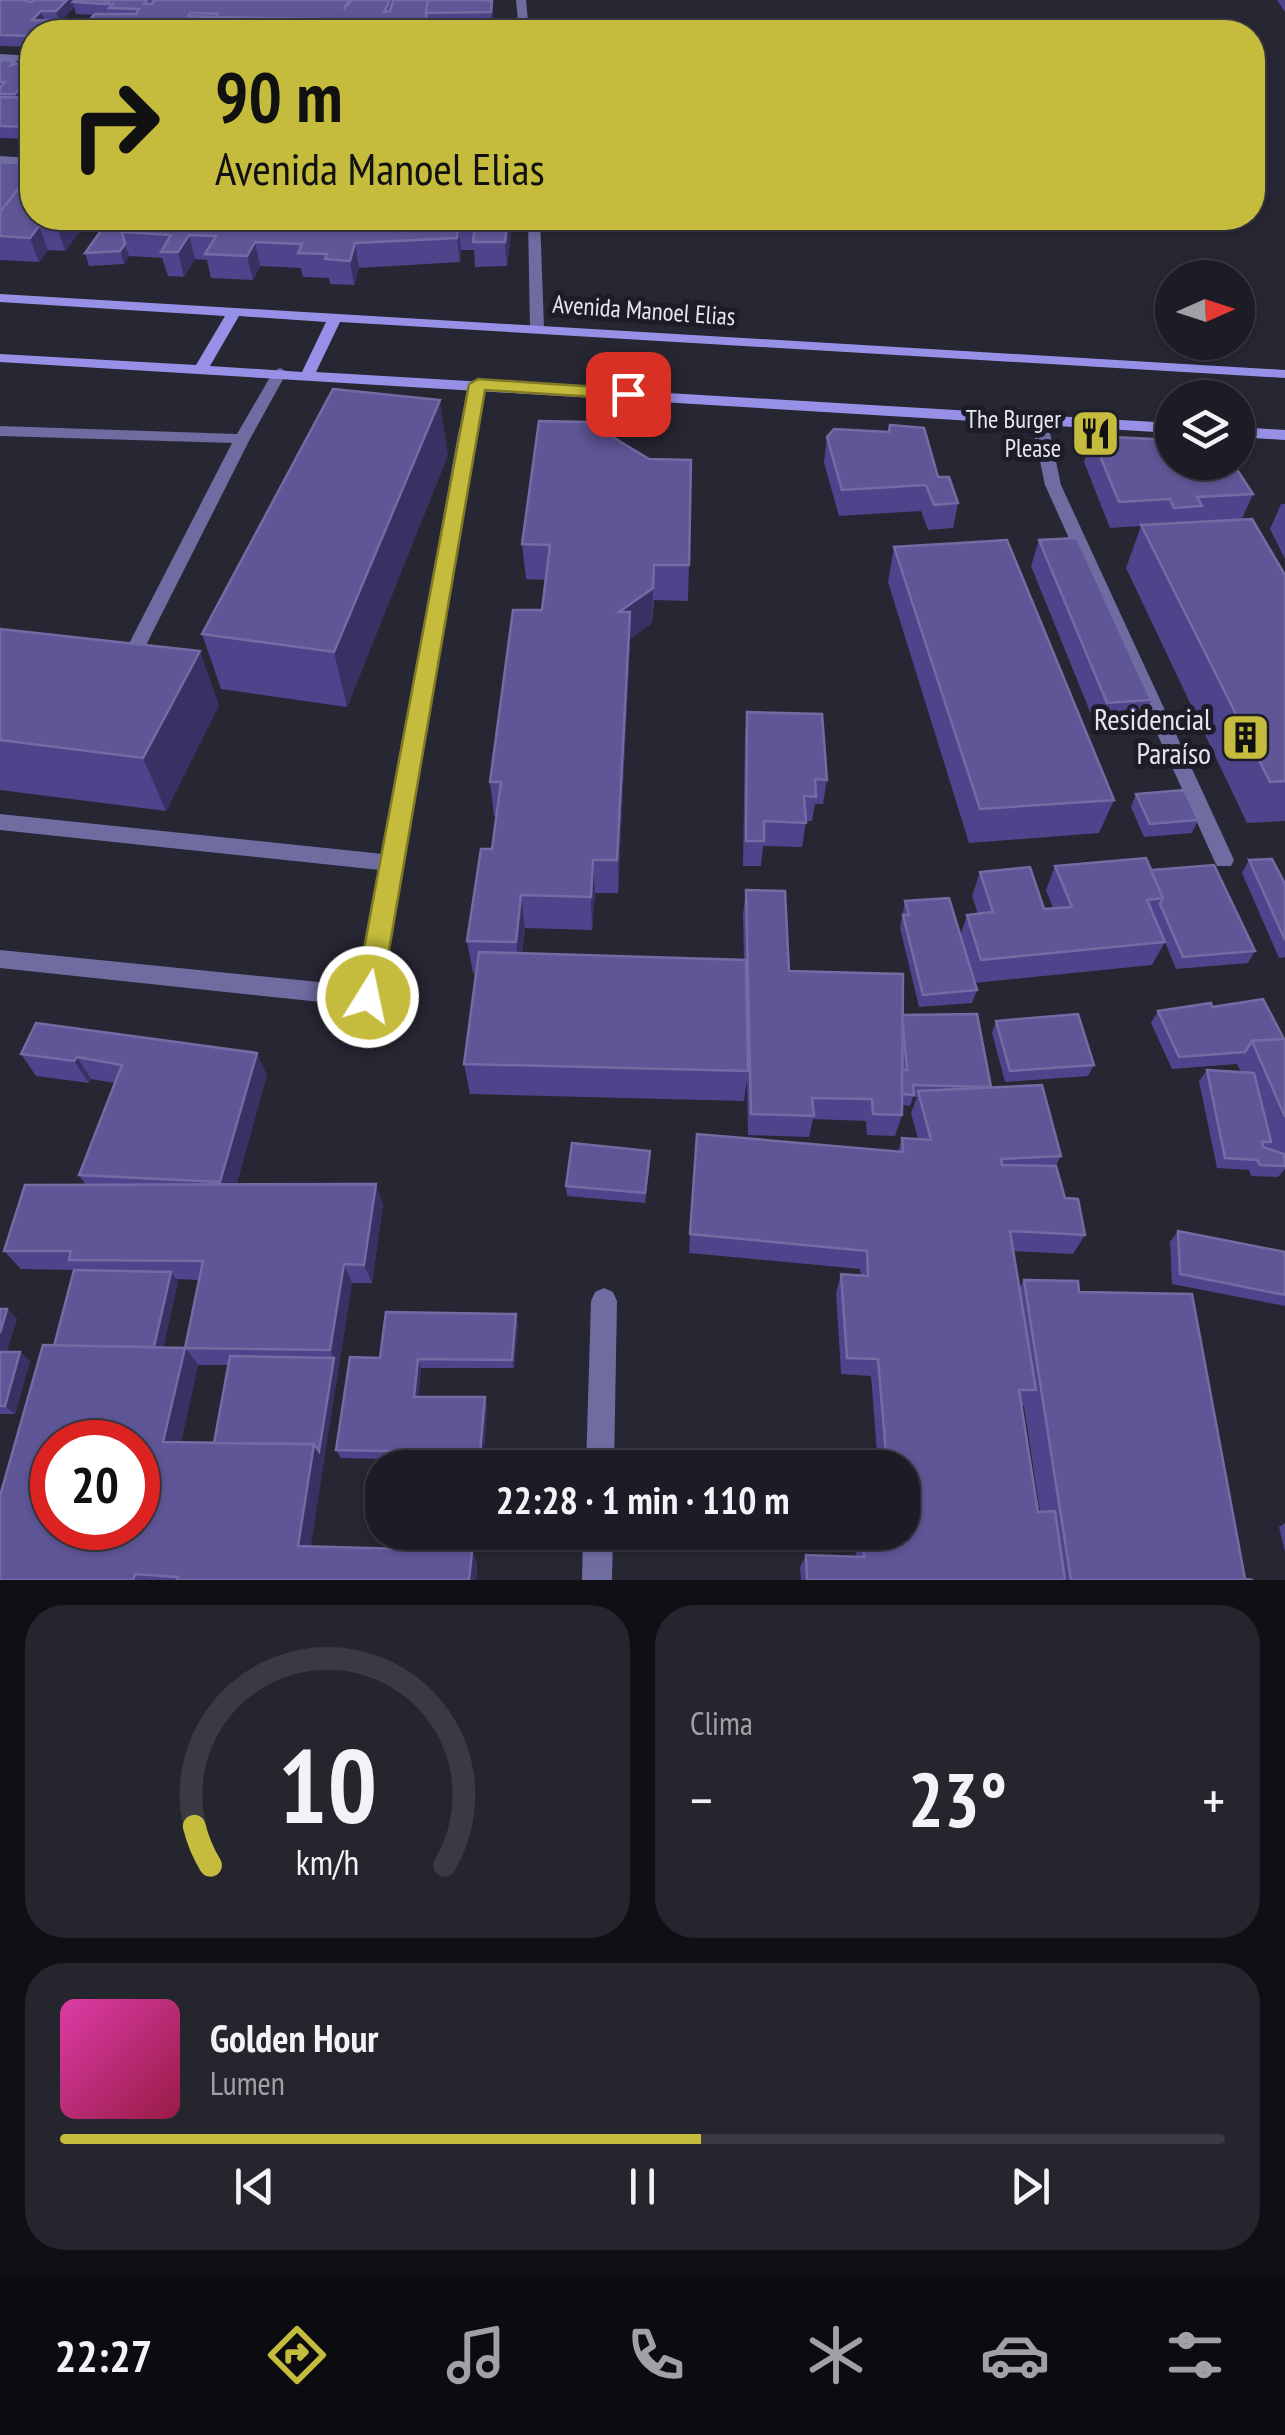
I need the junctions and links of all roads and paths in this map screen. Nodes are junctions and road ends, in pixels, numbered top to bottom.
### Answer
1 (534, 230) edge
2 (0, 298) edge
3 (234, 312) junction
4 (334, 318) junction
5 (538, 328) junction
6 (0, 358) edge
7 (202, 368) junction
8 (280, 372) junction
9 (308, 374) junction
10 (1285, 374) edge
11 (478, 384) junction
12 (1039, 419) junction
13 (1155, 427) edge
14 (0, 431) edge
15 (1255, 433) edge
16 (1285, 435) edge
17 (242, 439) junction
18 (116, 685) edge
19 (0, 822) edge
20 (1224, 860) dead end
21 (392, 863) junction
22 (0, 959) edge
23 (604, 1301) dead end
24 (600, 1450) edge
25 (598, 1550) edge
26 (597, 1580) edge

1 - 5 street
2 - 3 main road, Avenida Manoel Elias
3 - 4 main road, Avenida Manoel Elias
3 - 7 main road
4 - 5 main road, Avenida Manoel Elias
4 - 9 main road
5 - 10 main road, Avenida Manoel Elias
6 - 7 main road
7 - 8 main road
8 - 9 main road
8 - 17 street
9 - 11 main road
11 - 12 main road
11 - 21 street
12 - 13 main road
12 - 20 street
14 - 17 street
15 - 16 main road
17 - 18 street
19 - 21 street
21 - 22 street
23 - 24 street
25 - 26 street

